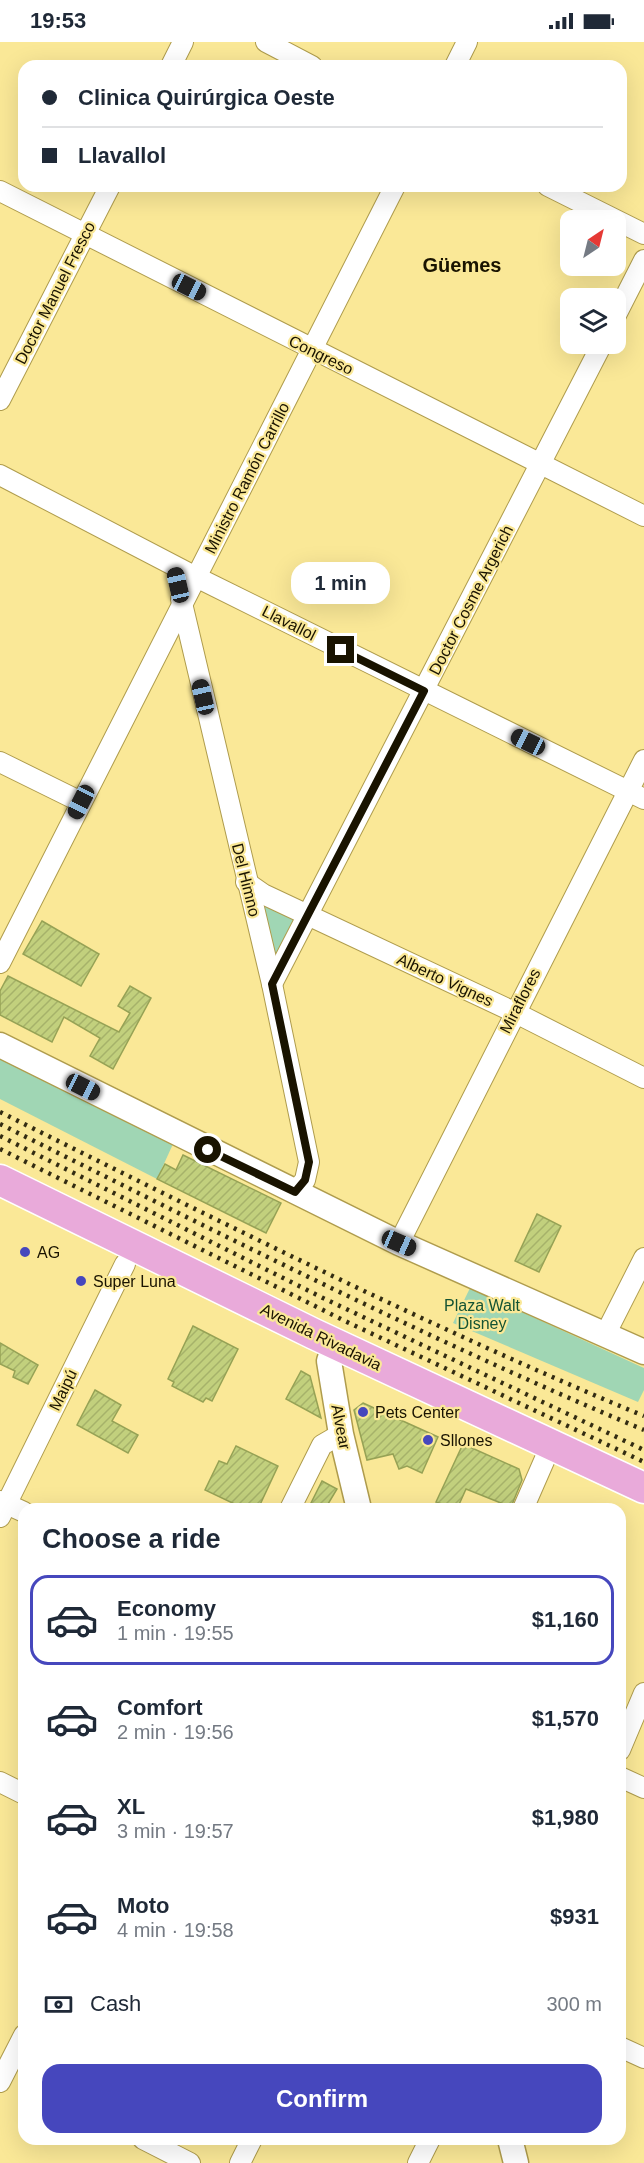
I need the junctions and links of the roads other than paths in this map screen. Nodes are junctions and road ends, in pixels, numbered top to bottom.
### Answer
1 (183, 42) edge
2 (266, 42) edge
3 (467, 42) edge
4 (174, 60) edge
5 (300, 60) edge
6 (458, 60) edge
7 (0, 191) edge
8 (107, 192) edge
9 (392, 192) edge
10 (560, 192) edge
11 (85, 234) junction
12 (644, 234) edge
13 (644, 260) edge
14 (626, 295) edge
15 (313, 351) junction
16 (597, 354) edge
17 (0, 400) edge
18 (541, 462) junction
19 (0, 475) edge
20 (644, 516) edge
21 (173, 565) junction
22 (196, 577) junction
23 (182, 604) junction
24 (424, 691) junction
25 (644, 760) edge
26 (0, 762) edge
27 (636, 795) edge
28 (81, 802) junction
29 (246, 882) junction
30 (308, 915) junction
31 (0, 963) edge
32 (272, 984) junction
33 (514, 1012) junction
34 (0, 1045) edge
35 (644, 1078) edge
36 (0, 1180) edge
37 (295, 1192) junction
38 (0, 1203) edge
39 (399, 1243) junction
40 (644, 1258) edge
41 (125, 1264) junction
42 (604, 1335) junction
43 (644, 1352) edge
44 (332, 1353) junction
45 (341, 1434) junction
46 (547, 1453) junction
47 (644, 1488) edge
48 (293, 1503) edge
49 (358, 1503) edge
50 (526, 1503) edge
51 (8, 1508) edge
52 (644, 1509) edge
53 (644, 1693) edge
54 (626, 1736) edge
55 (626, 1780) edge
56 (0, 1782) edge
57 (644, 1788) edge
58 (18, 1791) edge
59 (18, 2050) edge
60 (626, 2050) edge
61 (644, 2058) edge
62 (8, 2074) edge
63 (155, 2145) edge
64 (249, 2145) edge
65 (427, 2145) edge
66 (512, 2145) edge
67 (190, 2163) edge
68 (240, 2163) edge
69 (418, 2163) edge
70 (516, 2163) edge

1 - 4 street
2 - 5 street
3 - 6 street
7 - 11 street, Congreso
8 - 11 street, Doctor Manuel Fresco
9 - 15 street, Ministro Ramón Carrillo
10 - 12 street
11 - 15 street, Congreso
11 - 17 street, Doctor Manuel Fresco
13 - 14 street
15 - 18 street, Congreso
15 - 22 street, Ministro Ramón Carrillo
16 - 18 street, Doctor Cosme Argerich
18 - 20 street, Congreso
18 - 24 street, Doctor Cosme Argerich
19 - 21 street, Llavallol
21 - 22 street, Llavallol
21 - 23 street, Del Himno
22 - 23 street, Ministro Ramón Carrillo
22 - 24 street, Llavallol
23 - 28 street, Ministro Ramón Carrillo
23 - 29 street, Del Himno
24 - 27 street, Llavallol
24 - 30 street, Doctor Cosme Argerich
25 - 27 street, Miraflores
26 - 28 street
27 - 33 street, Miraflores
28 - 31 street, Ministro Ramón Carrillo
29 - 30 street, Alberto Vignes
29 - 32 street, Del Himno
30 - 32 street, Doctor Cosme Argerich
30 - 33 street, Alberto Vignes
32 - 37 street, Del Himno
33 - 35 street, Alberto Vignes
33 - 39 street, Miraflores
34 - 37 street
36 - 44 main road, Avenida Rivadavia
37 - 39 street
38 - 41 main road, Avenida Rivadavia
39 - 42 street
40 - 42 street
41 - 44 main road, Avenida Rivadavia
41 - 51 street, Maipú
42 - 43 street
44 - 45 street, Alvear
44 - 46 main road, Avenida Rivadavia
45 - 48 street
45 - 49 street, Alvear
46 - 47 main road, Avenida Rivadavia
46 - 50 street
46 - 52 main road, Avenida Rivadavia
53 - 54 street
55 - 57 street
56 - 58 street
59 - 62 street
60 - 61 street
63 - 67 street
64 - 68 street
65 - 69 street
66 - 70 street

